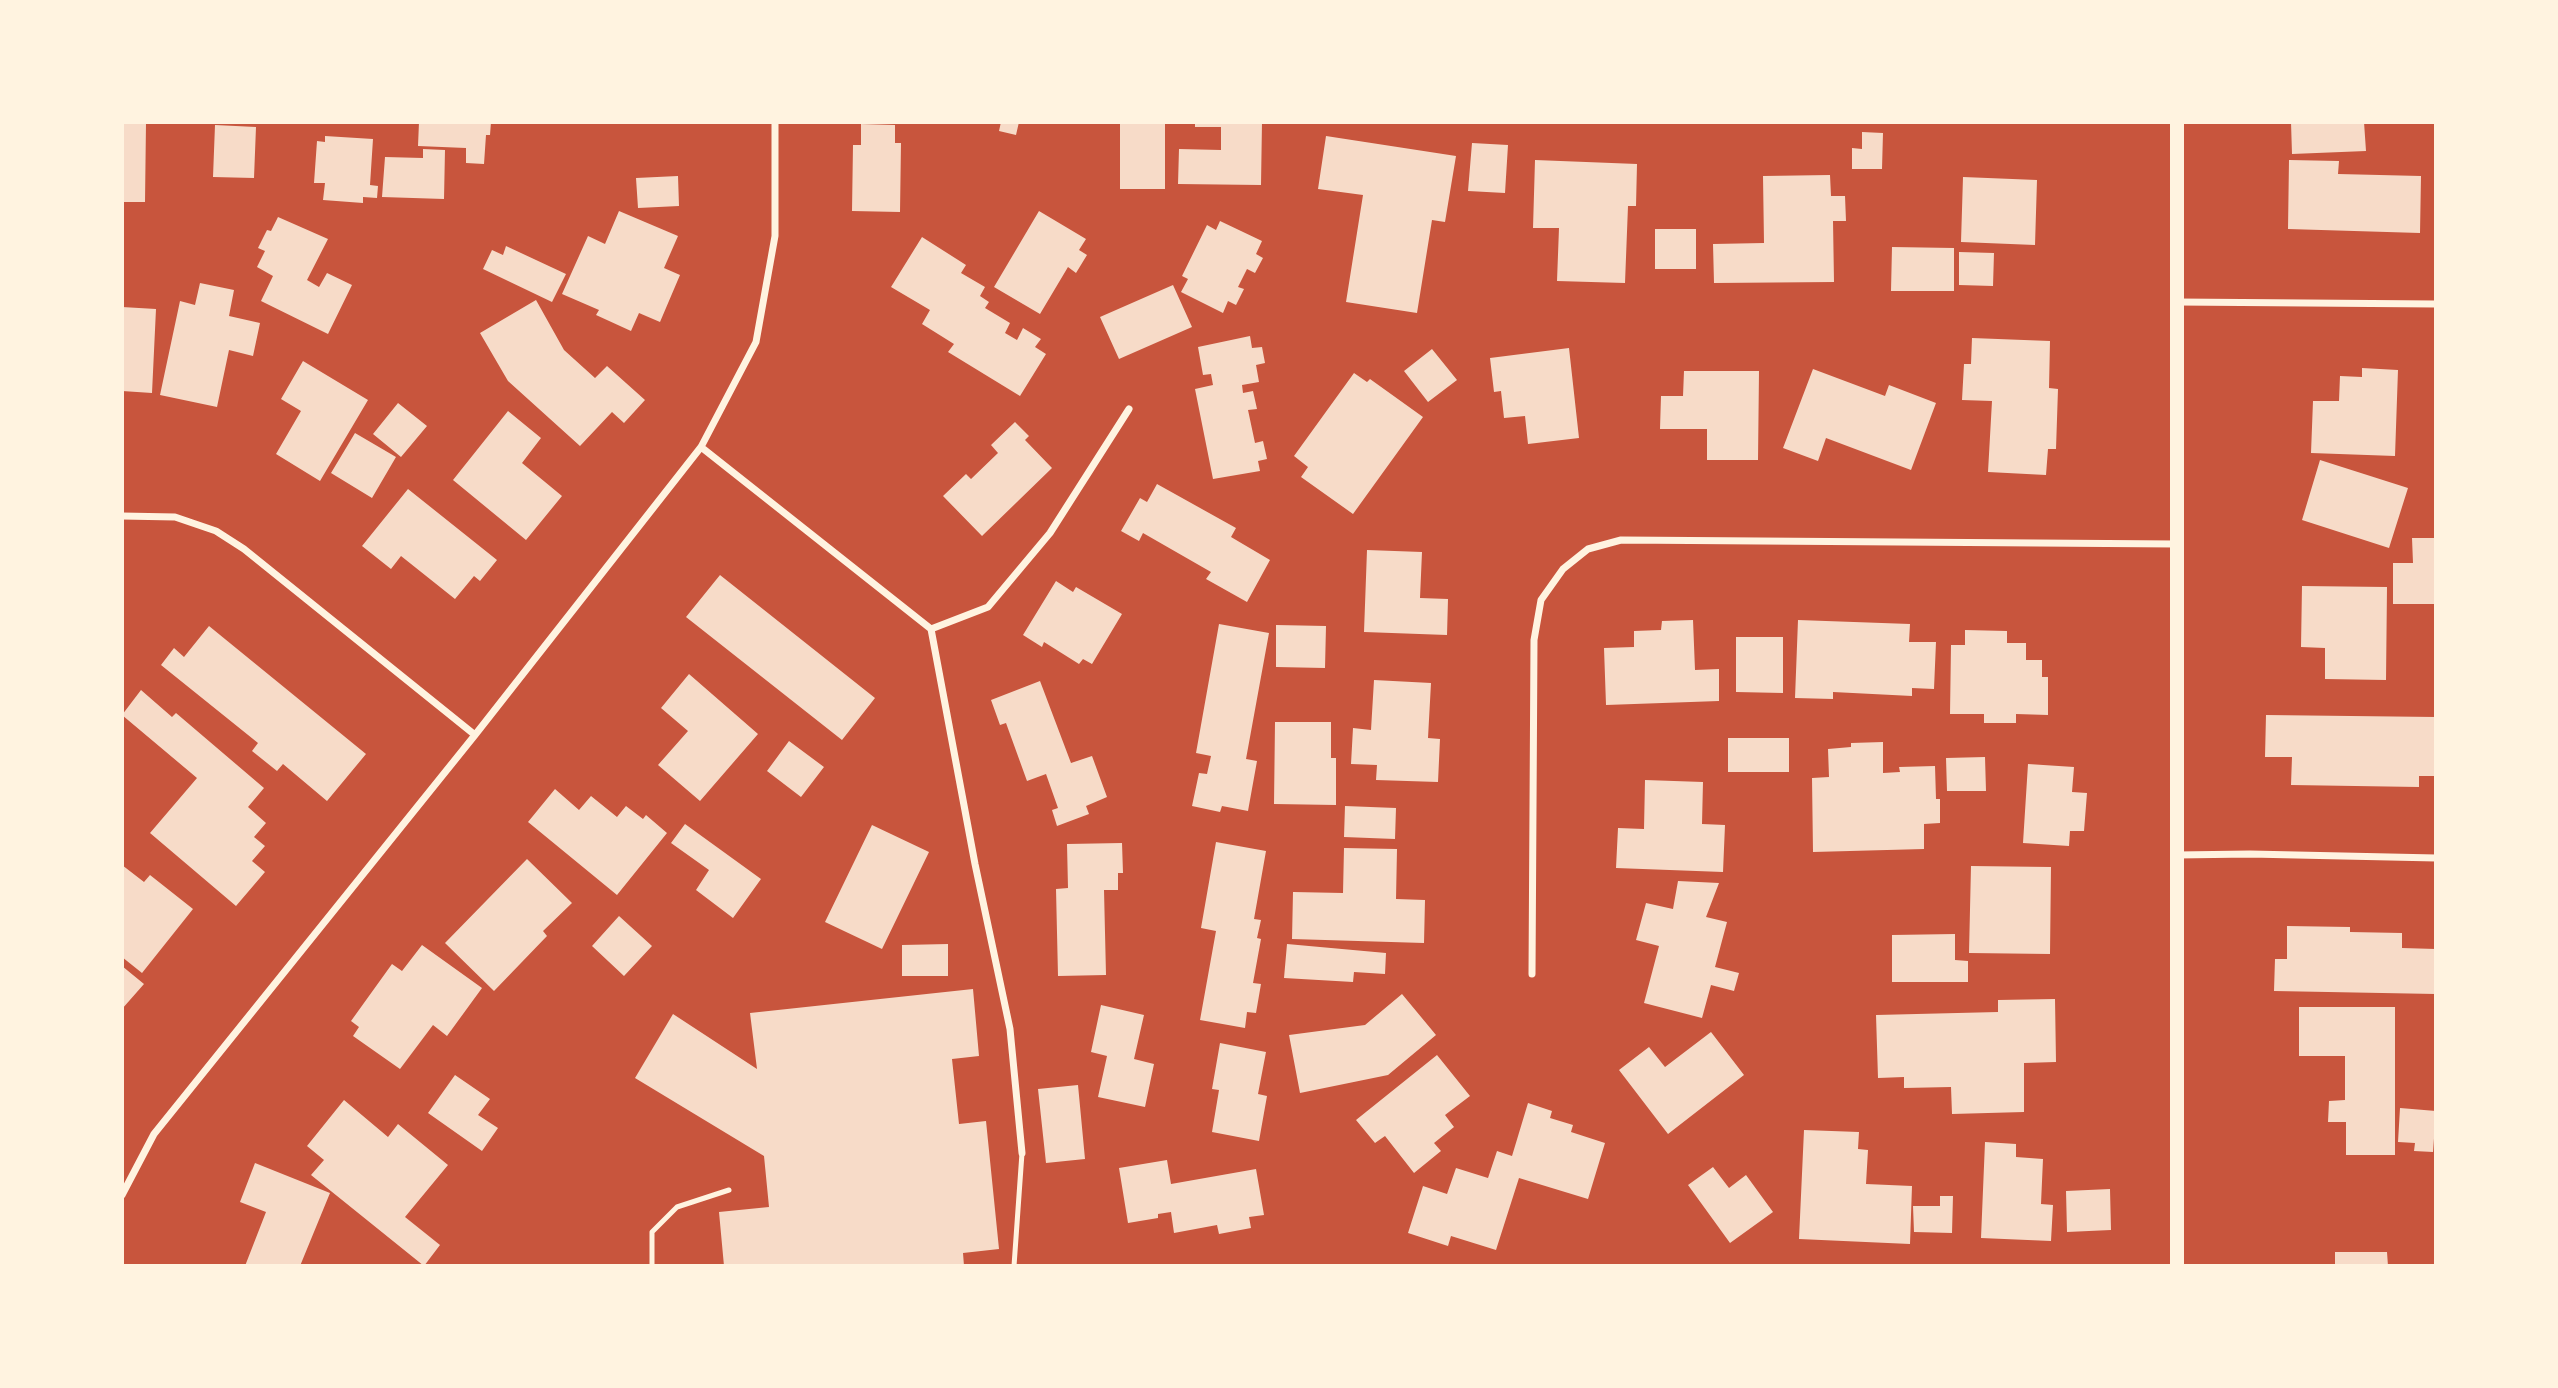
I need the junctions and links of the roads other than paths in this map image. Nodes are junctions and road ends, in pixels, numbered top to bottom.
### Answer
1 (775, 122) edge
2 (2177, 122) edge
3 (2177, 302) junction
4 (2435, 304) edge
5 (1129, 409) dead end
6 (701, 447) junction
7 (122, 516) edge
8 (2177, 544) junction
9 (931, 629) junction
10 (475, 735) junction
11 (2177, 855) junction
12 (2435, 858) edge
13 (1532, 974) dead end
14 (1022, 1153) joint
15 (729, 1190) dead end
16 (122, 1195) edge
17 (652, 1265) edge
18 (1014, 1265) edge
19 (2177, 1265) edge

1 - 6 street
2 - 3 main road
3 - 4 street
3 - 8 main road
5 - 9 street
6 - 9 street
6 - 10 street
7 - 10 street
8 - 11 main road
8 - 13 street
9 - 14 street
10 - 16 street
11 - 12 street
11 - 19 main road
14 - 18 lane
15 - 17 lane

